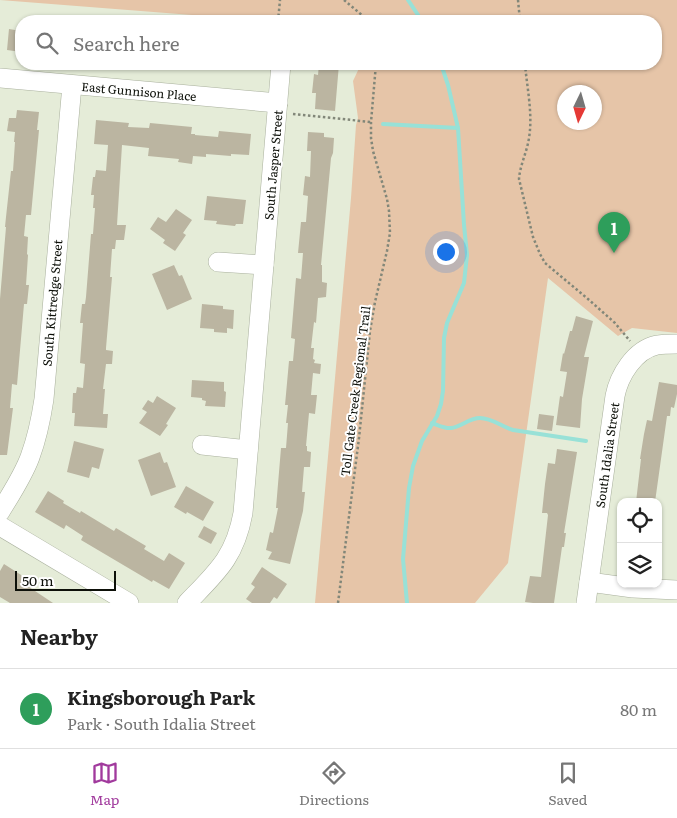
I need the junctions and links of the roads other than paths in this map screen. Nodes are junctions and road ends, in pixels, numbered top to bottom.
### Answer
1 (281, 70) edge
2 (0, 78) edge
3 (72, 85) junction
4 (278, 108) junction
5 (218, 262) dead end
6 (264, 265) junction
7 (677, 344) edge
8 (202, 446) dead end
9 (248, 450) junction
10 (0, 512) edge
11 (0, 526) edge
12 (589, 582) junction
13 (677, 590) edge
14 (130, 603) edge
15 (186, 603) edge
16 (586, 603) edge

1 - 4 street, South Jasper Street
2 - 3 street, East Gunnison Place
3 - 4 street, East Gunnison Place
3 - 10 street, South Kittredge Street
4 - 6 street, South Jasper Street
5 - 6 street
6 - 9 street, South Jasper Street
7 - 12 street, South Idalia Street
8 - 9 street
9 - 15 street, South Jasper Street
11 - 14 street
12 - 13 street
12 - 16 street, South Idalia Street

